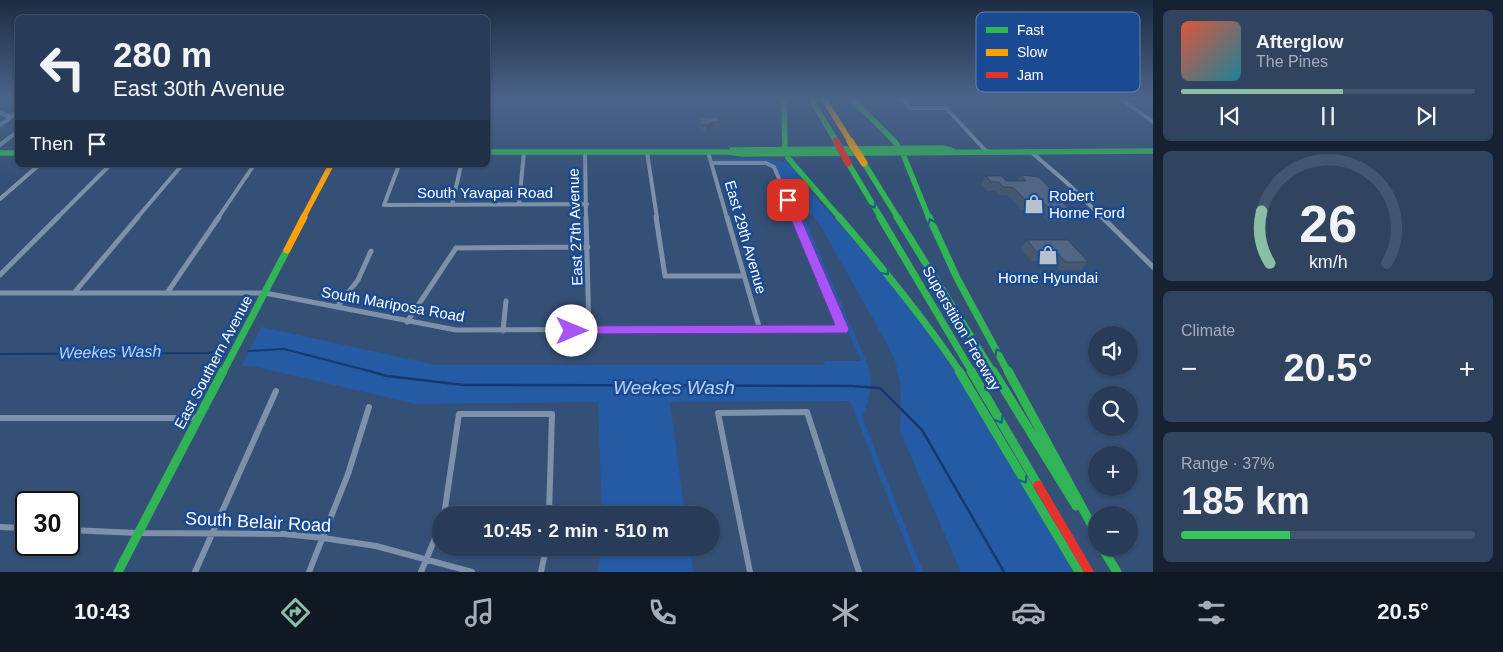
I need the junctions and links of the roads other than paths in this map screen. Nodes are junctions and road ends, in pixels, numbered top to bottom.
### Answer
1 (785, 126) edge
2 (827, 126) edge
3 (841, 126) edge
4 (877, 126) edge
5 (962, 126) edge
6 (15, 133) edge
7 (0, 145) edge
8 (786, 151) junction
9 (901, 151) junction
10 (986, 151) junction
11 (1030, 151) junction
12 (1153, 151) edge
13 (490, 152) edge
14 (524, 152) junction
15 (585, 152) junction
16 (647, 152) junction
17 (708, 152) junction
18 (0, 153) edge
19 (15, 153) edge
20 (711, 163) junction
21 (37, 167) edge
22 (108, 167) edge
23 (180, 167) edge
24 (253, 167) edge
25 (330, 167) edge
26 (398, 167) edge
27 (461, 167) edge
28 (0, 198) edge
29 (452, 204) junction
30 (519, 204) junction
31 (587, 204) junction
32 (588, 247) junction
33 (371, 251) dead end
34 (1153, 267) edge
35 (0, 275) edge
36 (744, 276) junction
37 (74, 292) junction
38 (0, 293) edge
39 (167, 293) junction
40 (265, 293) junction
41 (506, 301) dead end
42 (337, 307) junction
43 (407, 322) junction
44 (760, 330) junction
45 (503, 331) junction
46 (590, 331) junction
47 (276, 391) dead end
48 (369, 407) dead end
49 (0, 418) edge
50 (199, 418) junction
51 (445, 506) edge
52 (549, 506) edge
53 (1088, 518) edge
54 (1088, 525) edge
55 (0, 527) edge
56 (15, 528) edge
57 (80, 530) edge
58 (138, 533) junction
59 (212, 533) junction
60 (323, 538) junction
61 (432, 548) edge
62 (544, 556) edge
63 (1108, 556) edge
64 (428, 559) junction
65 (1115, 568) edge
66 (118, 572) edge
67 (195, 572) edge
68 (309, 572) edge
69 (422, 572) edge
70 (472, 572) edge
71 (541, 572) edge
72 (750, 572) edge
73 (858, 572) edge
74 (1079, 572) edge
75 (1089, 572) edge

1 - 8 main road
2 -> 75 main road, Superstition Freeway, bridge
3 - 54 main road, Superstition Freeway, bridge
4 - 9 main road
5 - 10 street
6 - 7 street
8 - 9 main road
8 - 17 main road
8 -> 74 main road
9 - 10 main road
53 -> 9 main road
10 - 11 main road
11 - 12 main road
11 - 34 street
13 - 14 main road
14 - 15 main road
14 - 30 street
15 - 16 main road
15 - 31 street, East 27th Avenue
16 - 17 main road
16 - 36 street
17 - 20 street, East 29th Avenue
18 - 19 main road
20 - 36 street, East 29th Avenue
20 - 44 street, South Mariposa Road
21 - 28 street
22 - 35 street
23 - 37 street
24 - 39 street
25 - 40 main road, East Southern Avenue
26 - 29 street, South Yavapai Road
27 - 29 street
29 - 30 street, South Yavapai Road
30 - 31 street, South Yavapai Road
31 - 32 street, East 27th Avenue
32 - 43 street
32 - 46 street, East 27th Avenue
33 - 42 street
36 - 44 street, East 29th Avenue
37 - 38 street, South Mariposa Road
37 - 39 street, South Mariposa Road
39 - 40 street, South Mariposa Road
40 - 42 street, South Mariposa Road
40 - 50 main road, East Southern Avenue
41 - 45 street
42 - 43 street, South Mariposa Road
43 - 45 street, South Mariposa Road
44 - 46 street, South Mariposa Road
45 - 46 street, South Mariposa Road
47 - 59 street
48 - 60 street
49 - 50 street
50 - 58 main road, East Southern Avenue
51 - 52 street
55 - 56 street
57 - 58 street, South Belair Road
58 - 59 street, South Belair Road
58 - 66 main road, East Southern Avenue
59 - 60 street, South Belair Road
59 - 67 street
60 - 64 street, South Belair Road
60 - 68 street
61 - 64 street
62 - 71 street
63 - 65 main road
64 - 69 street
64 - 70 street, South Belair Road
72 - 73 street

